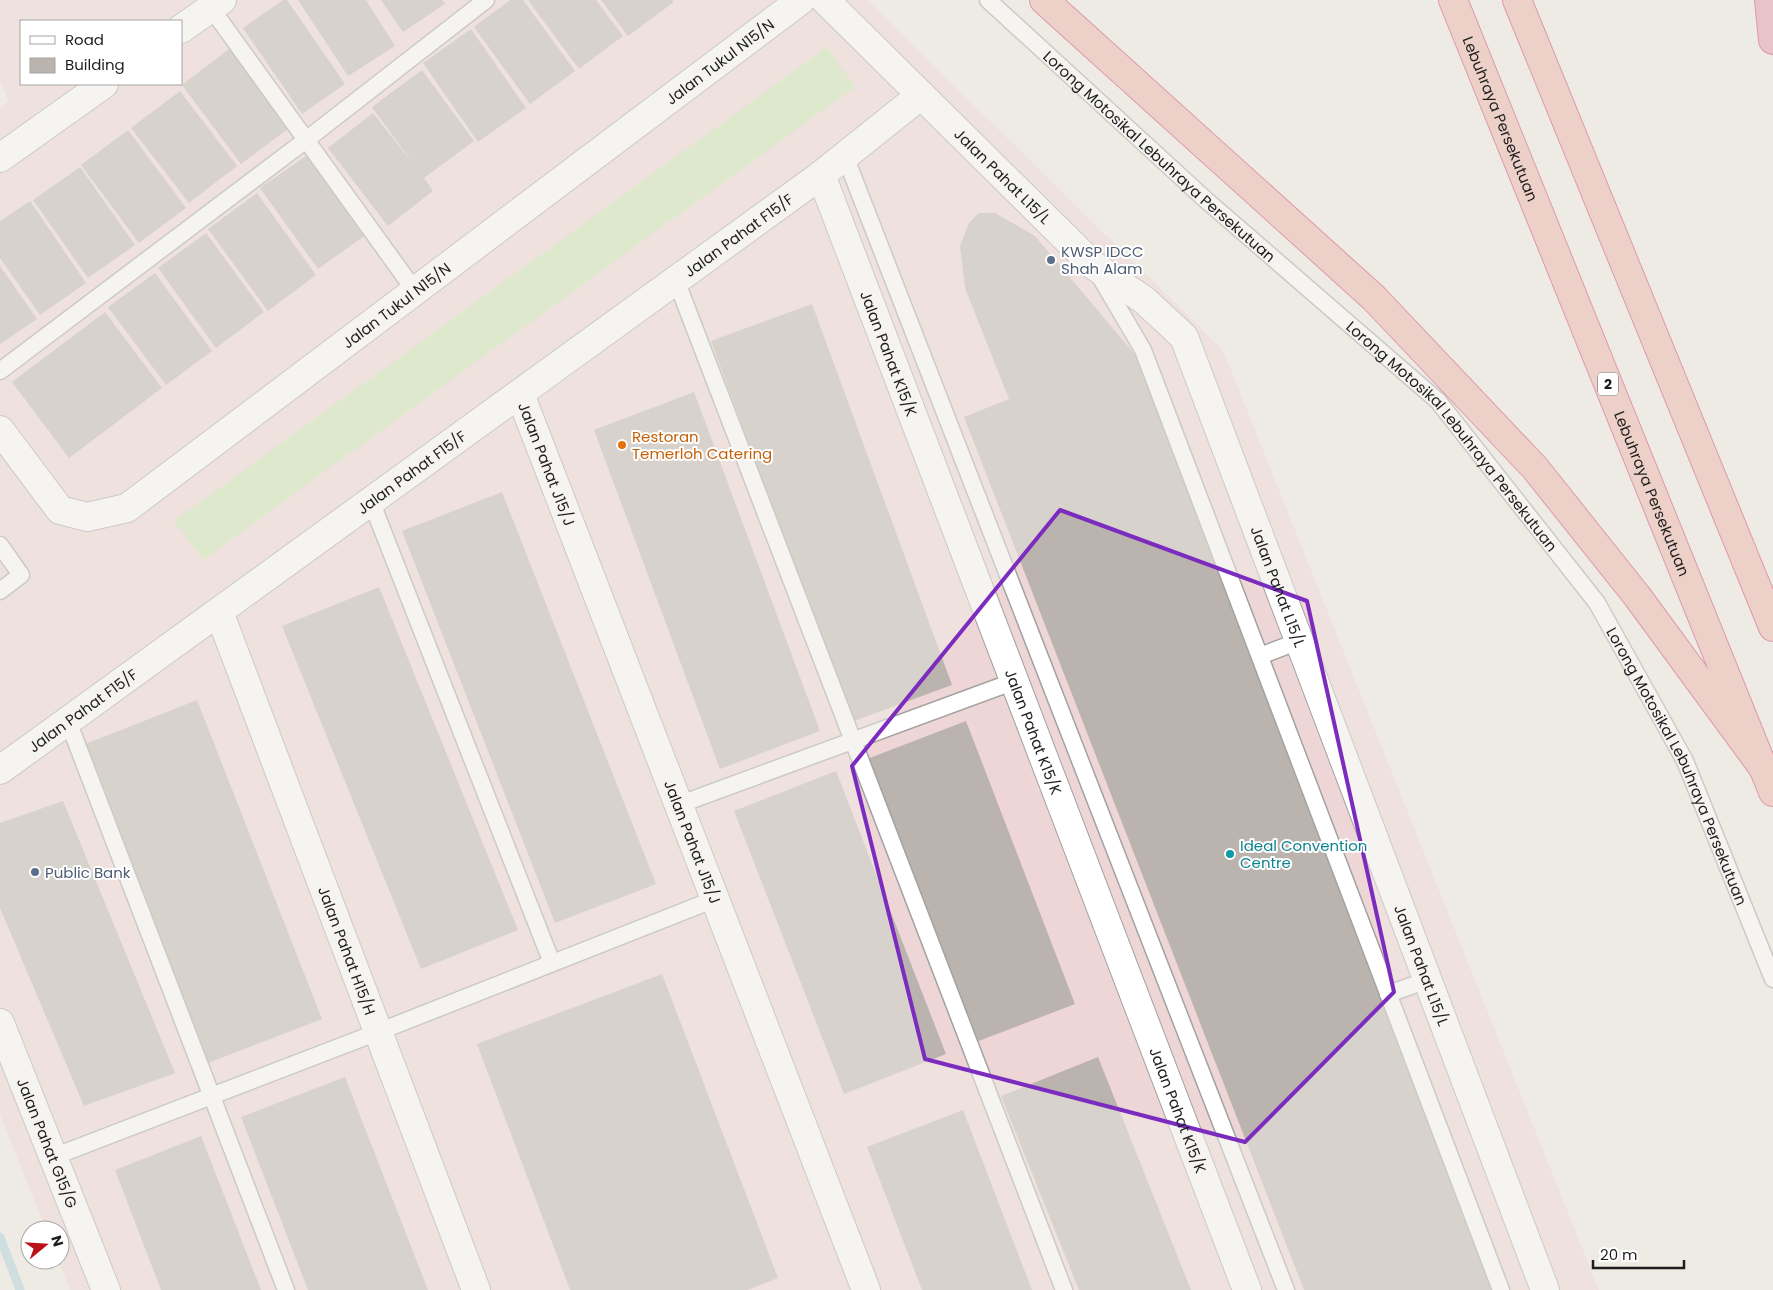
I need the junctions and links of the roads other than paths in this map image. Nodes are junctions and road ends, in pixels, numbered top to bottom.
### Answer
1 (486, 0) edge
2 (801, 0) edge
3 (825, 0) edge
4 (988, 0) edge
5 (1044, 0) edge
6 (1453, 0) edge
7 (1517, 0) edge
8 (1769, 0) edge
9 (217, 4) edge
10 (182, 28) edge
11 (1773, 40) edge
12 (103, 85) edge
13 (921, 95) junction
14 (306, 140) junction
15 (845, 156) junction
16 (0, 158) edge
17 (821, 174) junction
18 (1093, 265) junction
19 (676, 280) junction
20 (416, 291) junction
21 (0, 371) edge
22 (520, 394) junction
23 (0, 430) edge
24 (371, 502) junction
25 (0, 544) edge
26 (0, 591) edge
27 (218, 612) junction
28 (1773, 627) edge
29 (1299, 641) junction
30 (1260, 656) junction
31 (1015, 681) junction
32 (68, 721) junction
33 (853, 740) junction
34 (0, 770) edge
35 (1768, 781) edge
36 (678, 805) junction
37 (715, 899) junction
38 (552, 964) junction
39 (1773, 979) edge
40 (1428, 980) junction
41 (1388, 994) junction
42 (0, 1023) edge
43 (378, 1032) junction
44 (212, 1096) junction
45 (53, 1157) junction
46 (106, 1290) edge
47 (286, 1290) edge
48 (476, 1290) edge
49 (866, 1290) edge
50 (1064, 1290) edge
51 (1247, 1290) edge
52 (1286, 1290) edge
53 (1501, 1290) edge
54 (1545, 1290) edge

1 - 14 lane
2 - 20 street, Jalan Tukul N15/N
3 - 13 street, Jalan Pahat L15/L
4 - 39 lane, Lorong Motosikal Lebuhraya Persekutuan
5 - 35 highway
6 - 35 highway, Lebuhraya Persekutuan / 2
7 - 28 highway
8 - 11 highway
9 - 10 street
9 - 14 lane
12 - 16 street
13 - 15 street
13 - 18 street, Jalan Pahat L15/L
14 - 20 lane
14 - 21 lane
15 - 17 street
15 - 52 lane
17 - 19 street, Jalan Pahat F15/F
17 - 31 street, Jalan Pahat K15/K
18 - 29 street, Jalan Pahat L15/L
18 - 30 lane
19 - 22 street, Jalan Pahat F15/F
19 - 33 lane
20 - 23 street, Jalan Tukul N15/N
22 - 24 street, Jalan Pahat F15/F
22 - 36 street, Jalan Pahat J15/J
24 - 27 street, Jalan Pahat F15/F
24 - 38 lane
25 - 26 lane
27 - 32 street, Jalan Pahat F15/F
27 - 43 street, Jalan Pahat H15/H
29 - 30 lane
29 - 40 street, Jalan Pahat L15/L
30 - 41 lane
31 - 33 lane
31 - 51 street, Jalan Pahat K15/K
32 - 34 street, Jalan Pahat F15/F
32 - 44 lane
33 - 36 lane
33 - 50 lane
36 - 37 street, Jalan Pahat J15/J
37 - 38 lane
37 - 49 street, Jalan Pahat J15/J
38 - 43 lane
40 - 41 lane
40 - 54 street, Jalan Pahat L15/L
41 - 53 lane
42 - 45 street, Jalan Pahat G15/G
43 - 44 lane
43 - 48 street, Jalan Pahat H15/H
44 - 45 lane
44 - 47 lane
45 - 46 street, Jalan Pahat G15/G

